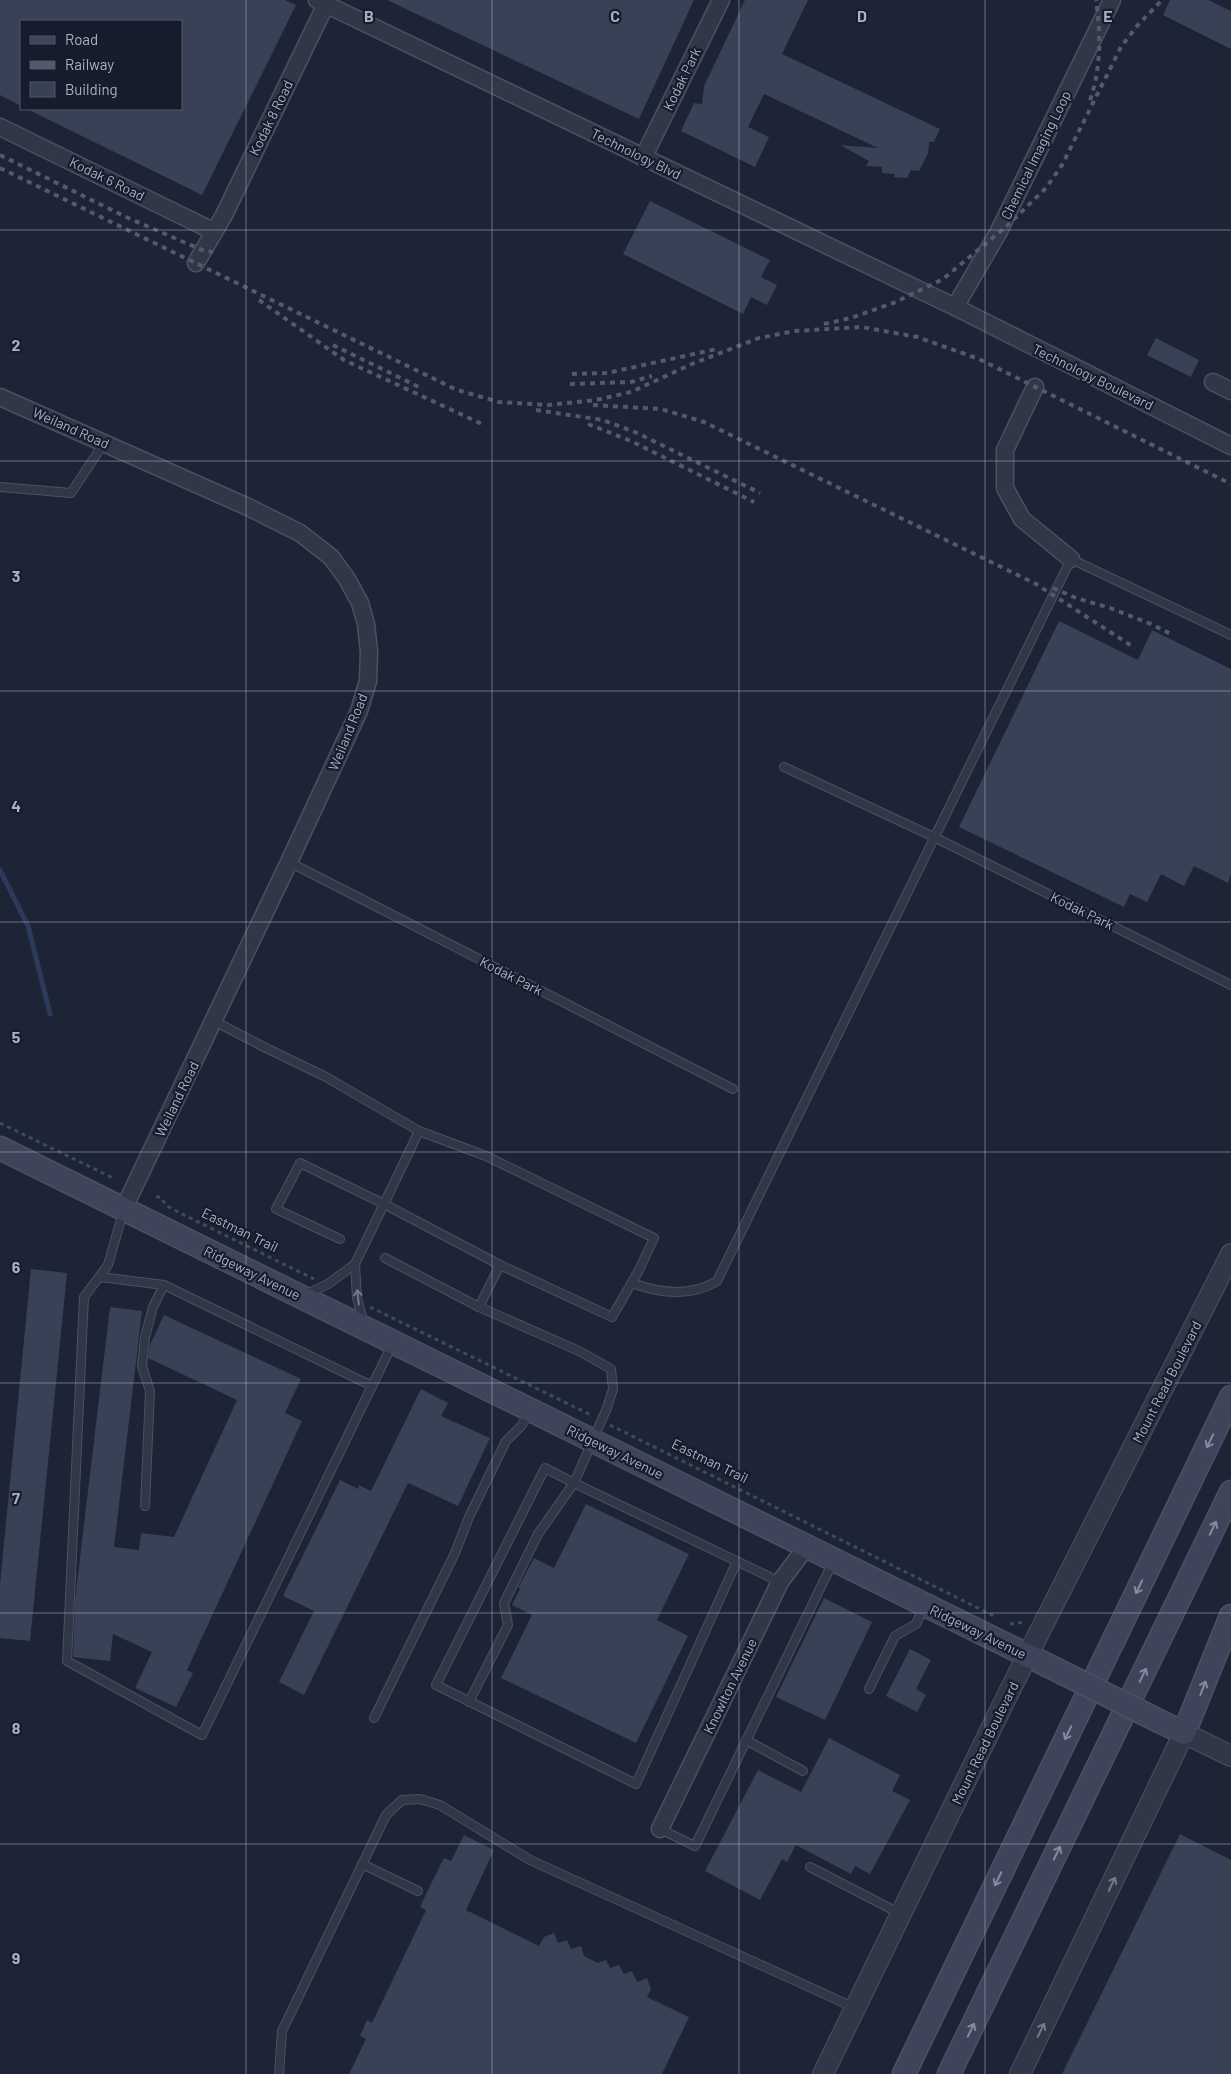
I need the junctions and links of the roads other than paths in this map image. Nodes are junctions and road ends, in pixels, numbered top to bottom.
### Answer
1 (721, 0) edge
2 (1112, 0) edge
3 (323, 2) edge
4 (0, 128) edge
5 (643, 158) junction
6 (213, 231) junction
7 (196, 263) dead end
8 (955, 307) junction
9 (1213, 382) dead end
10 (1035, 388) dead end
11 (1231, 391) edge
12 (0, 397) edge
13 (104, 443) junction
14 (1231, 446) edge
15 (0, 488) edge
16 (1071, 559) junction
17 (1231, 635) edge
18 (784, 767) dead end
19 (934, 837) junction
20 (290, 862) junction
21 (1231, 985) edge
22 (214, 1021) junction
23 (733, 1089) dead end
24 (419, 1131) junction
25 (0, 1148) edge
26 (384, 1204) junction
27 (124, 1210) junction
28 (340, 1239) dead end
29 (1231, 1254) edge
30 (385, 1258) dead end
31 (355, 1264) junction
32 (500, 1265) junction
33 (100, 1277) junction
34 (632, 1283) junction
35 (164, 1285) junction
36 (300, 1297) junction
37 (479, 1306) junction
38 (364, 1328) junction
39 (393, 1343) junction
40 (372, 1386) junction
41 (1231, 1397) edge
42 (530, 1410) junction
43 (592, 1441) junction
44 (574, 1483) junction
45 (1231, 1492) edge
46 (145, 1506) dead end
47 (807, 1546) junction
48 (834, 1560) junction
49 (737, 1561) junction
50 (780, 1582) junction
51 (925, 1605) junction
52 (1231, 1616) edge
53 (1028, 1657) junction
54 (869, 1689) dead end
55 (469, 1702) junction
56 (374, 1718) dead end
57 (1184, 1733) junction
58 (746, 1740) junction
59 (1231, 1756) edge
60 (802, 1771) dead end
61 (660, 1829) joint
62 (362, 1864) junction
63 (810, 1867) dead end
64 (418, 1891) dead end
65 (901, 1914) junction
66 (855, 2008) junction
67 (278, 2074) edge
68 (823, 2074) edge
69 (904, 2074) edge
70 (949, 2074) edge
71 (1020, 2074) edge

1 - 5 street, Kodak Park
2 - 8 street, Chemical Imaging Loop
3 - 5 street, Technology Blvd
3 - 6 street, Kodak 8 Road
4 - 6 street, Kodak 6 Road
5 - 8 street, Technology Blvd
6 - 7 street, Kodak 8 Road
8 - 14 street, Technology Boulevard
9 - 11 street
10 - 16 street
12 - 13 street, Weiland Road
13 - 15 lane
13 - 20 street, Weiland Road
16 - 17 lane
16 - 19 lane
18 - 19 lane, Kodak Park
19 - 21 lane, Kodak Park
19 - 34 lane
20 - 22 street, Weiland Road
20 - 23 lane, Kodak Park
22 - 24 lane
22 - 27 street, Weiland Road
24 - 26 lane
24 - 34 lane
25 - 27 main road, Ridgeway Avenue
26 - 28 lane
26 - 31 lane
26 - 32 lane
27 - 33 lane
27 - 36 main road, Ridgeway Avenue
29 - 53 street, Mount Read Boulevard
30 - 37 lane
31 - 36 lane
38 -> 31 lane
32 - 34 lane
32 - 37 lane
33 - 35 lane
33 - 40 lane
35 - 40 lane
35 - 46 lane
36 - 38 main road, Ridgeway Avenue
37 - 43 lane
38 - 39 main road, Ridgeway Avenue
39 - 40 lane
39 - 42 main road, Ridgeway Avenue
41 -> 69 main road
42 - 43 main road, Ridgeway Avenue
42 - 56 lane
43 - 44 lane
43 - 47 main road, Ridgeway Avenue
44 - 49 lane
44 - 55 lane
44 - 55 lane
70 -> 45 main road
47 - 48 main road, Ridgeway Avenue
47 - 50 street, Knowlton Avenue
48 - 51 main road, Ridgeway Avenue
48 - 58 lane
49 - 50 lane
49 - 55 lane
50 - 61 street, Knowlton Avenue
51 - 53 main road, Ridgeway Avenue
51 - 54 lane
57 -> 52 main road
53 - 57 main road, Ridgeway Avenue, bridge
53 - 65 street, Mount Read Boulevard
57 - 59 street, Ridgeway Avenue
71 -> 57 street
58 - 60 lane
58 - 61 lane
62 - 64 lane
62 - 66 lane
62 - 67 lane
63 - 65 lane
65 - 66 street, Mount Read Boulevard
66 - 68 street, Mount Read Boulevard

